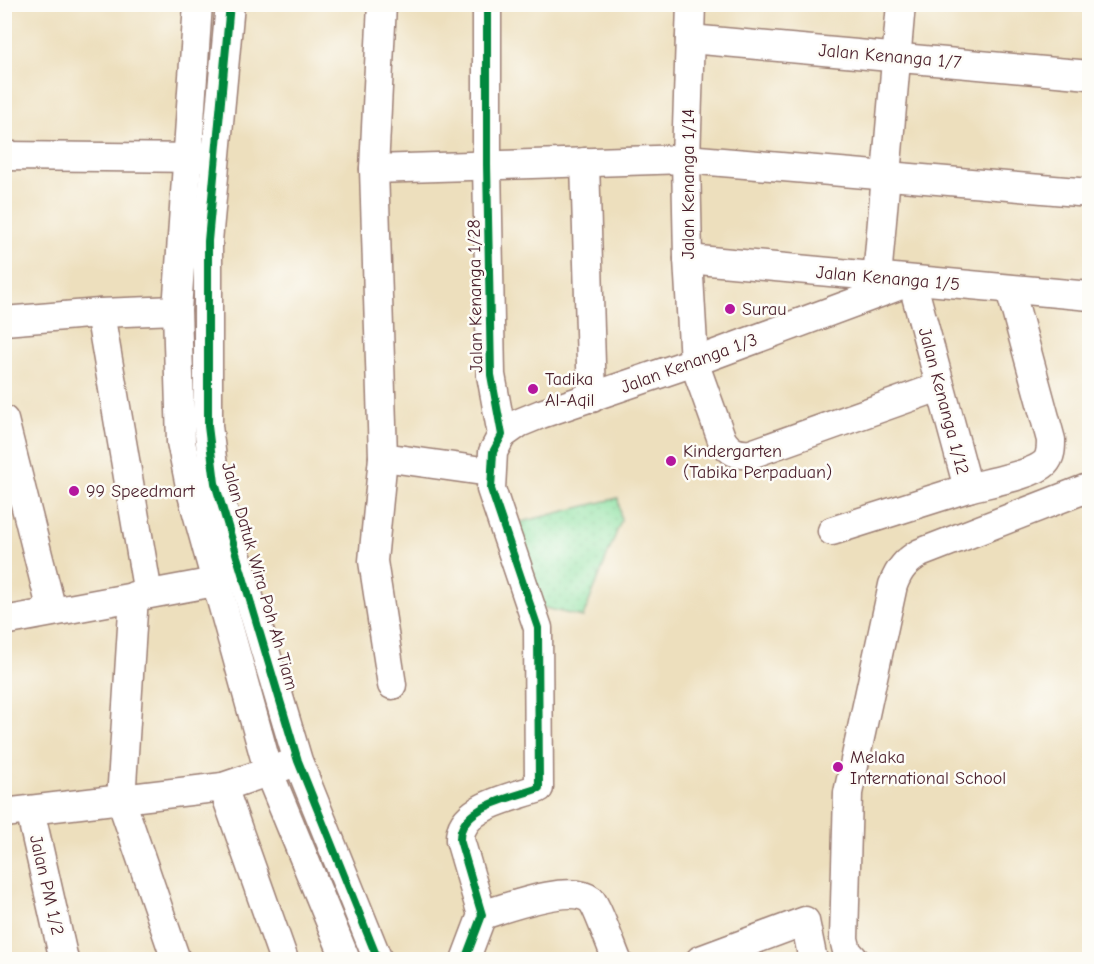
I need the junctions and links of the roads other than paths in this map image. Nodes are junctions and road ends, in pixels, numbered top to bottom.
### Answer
1 (198, 4) edge
2 (230, 4) edge
3 (382, 4) edge
4 (487, 4) edge
5 (691, 4) edge
6 (901, 4) edge
7 (690, 39) junction
8 (896, 57) junction
9 (1089, 75) edge
10 (4, 156) edge
11 (186, 158) junction
12 (215, 158) junction
13 (686, 159) junction
14 (585, 162) junction
15 (487, 165) junction
16 (374, 169) junction
17 (885, 176) junction
18 (1089, 193) edge
19 (688, 259) junction
20 (877, 278) junction
21 (912, 281) junction
22 (1010, 289) junction
23 (1089, 296) edge
24 (177, 310) junction
25 (100, 312) junction
26 (4, 321) edge
27 (694, 362) junction
28 (939, 387) junction
29 (592, 398) junction
30 (4, 420) edge
31 (502, 435) junction
32 (383, 457) junction
33 (490, 472) junction
34 (1089, 486) edge
35 (968, 489) junction
36 (832, 531) dead end
37 (215, 582) junction
38 (141, 595) junction
39 (52, 611) junction
40 (4, 621) edge
41 (392, 686) dead end
42 (298, 761) junction
43 (269, 773) junction
44 (223, 787) junction
45 (121, 800) junction
46 (17, 811) edge
47 (482, 915) junction
48 (64, 960) edge
49 (176, 960) edge
50 (284, 960) edge
51 (346, 960) edge
52 (378, 960) edge
53 (465, 960) edge
54 (617, 960) edge
55 (700, 960) edge
56 (813, 960) edge
57 (855, 960) edge

1 - 11 street
2 - 12 street, Jalan Datuk Wira Poh Ah Tiam
3 - 16 street
4 - 15 street, Jalan Kenanga 1/28
5 - 7 street, Jalan Kenanga 1/14
6 - 8 street
7 - 8 street, Jalan Kenanga 1/7
7 - 13 street, Jalan Kenanga 1/14
8 - 9 street, Jalan Kenanga 1/7
8 - 17 street
10 - 11 street
11 - 12 street
11 - 24 street
12 - 42 street, Jalan Datuk Wira Poh Ah Tiam
13 - 14 street
13 - 17 street
13 - 19 street, Jalan Kenanga 1/14
14 - 15 street
14 - 29 street
15 - 16 street
15 - 31 street, Jalan Kenanga 1/28
16 - 32 street
17 - 18 street
17 - 20 street
19 - 20 street, Jalan Kenanga 1/5
19 - 27 street, Jalan Kenanga 1/14
20 - 21 street, Jalan Kenanga 1/5
21 - 22 street, Jalan Kenanga 1/5
21 - 27 street, Jalan Kenanga 1/3
21 - 28 street, Jalan Kenanga 1/12
22 - 23 street, Jalan Kenanga 1/5
22 - 35 street
24 - 25 street
24 - 37 street
25 - 26 street
25 - 38 street
27 - 28 street, Jalan Kenanga 1/14
27 - 29 street, Jalan Kenanga 1/3
28 - 35 street, Jalan Kenanga 1/12
29 - 31 street, Jalan Kenanga 1/3
30 - 39 street
31 - 33 street
32 - 33 street
32 - 41 street
33 - 47 street
34 - 57 street
35 - 36 street, Jalan Kenanga 1/12
37 - 38 street
37 - 43 street
38 - 39 street
38 - 45 street
39 - 40 street
42 - 43 street
42 - 52 street, Jalan Datuk Wira Poh Ah Tiam
43 - 44 street
43 - 51 street
44 - 45 street
44 - 50 street
45 - 46 street
45 - 49 street
46 - 48 street, Jalan PM 1/2
47 - 53 street
47 - 54 street
55 - 56 street

